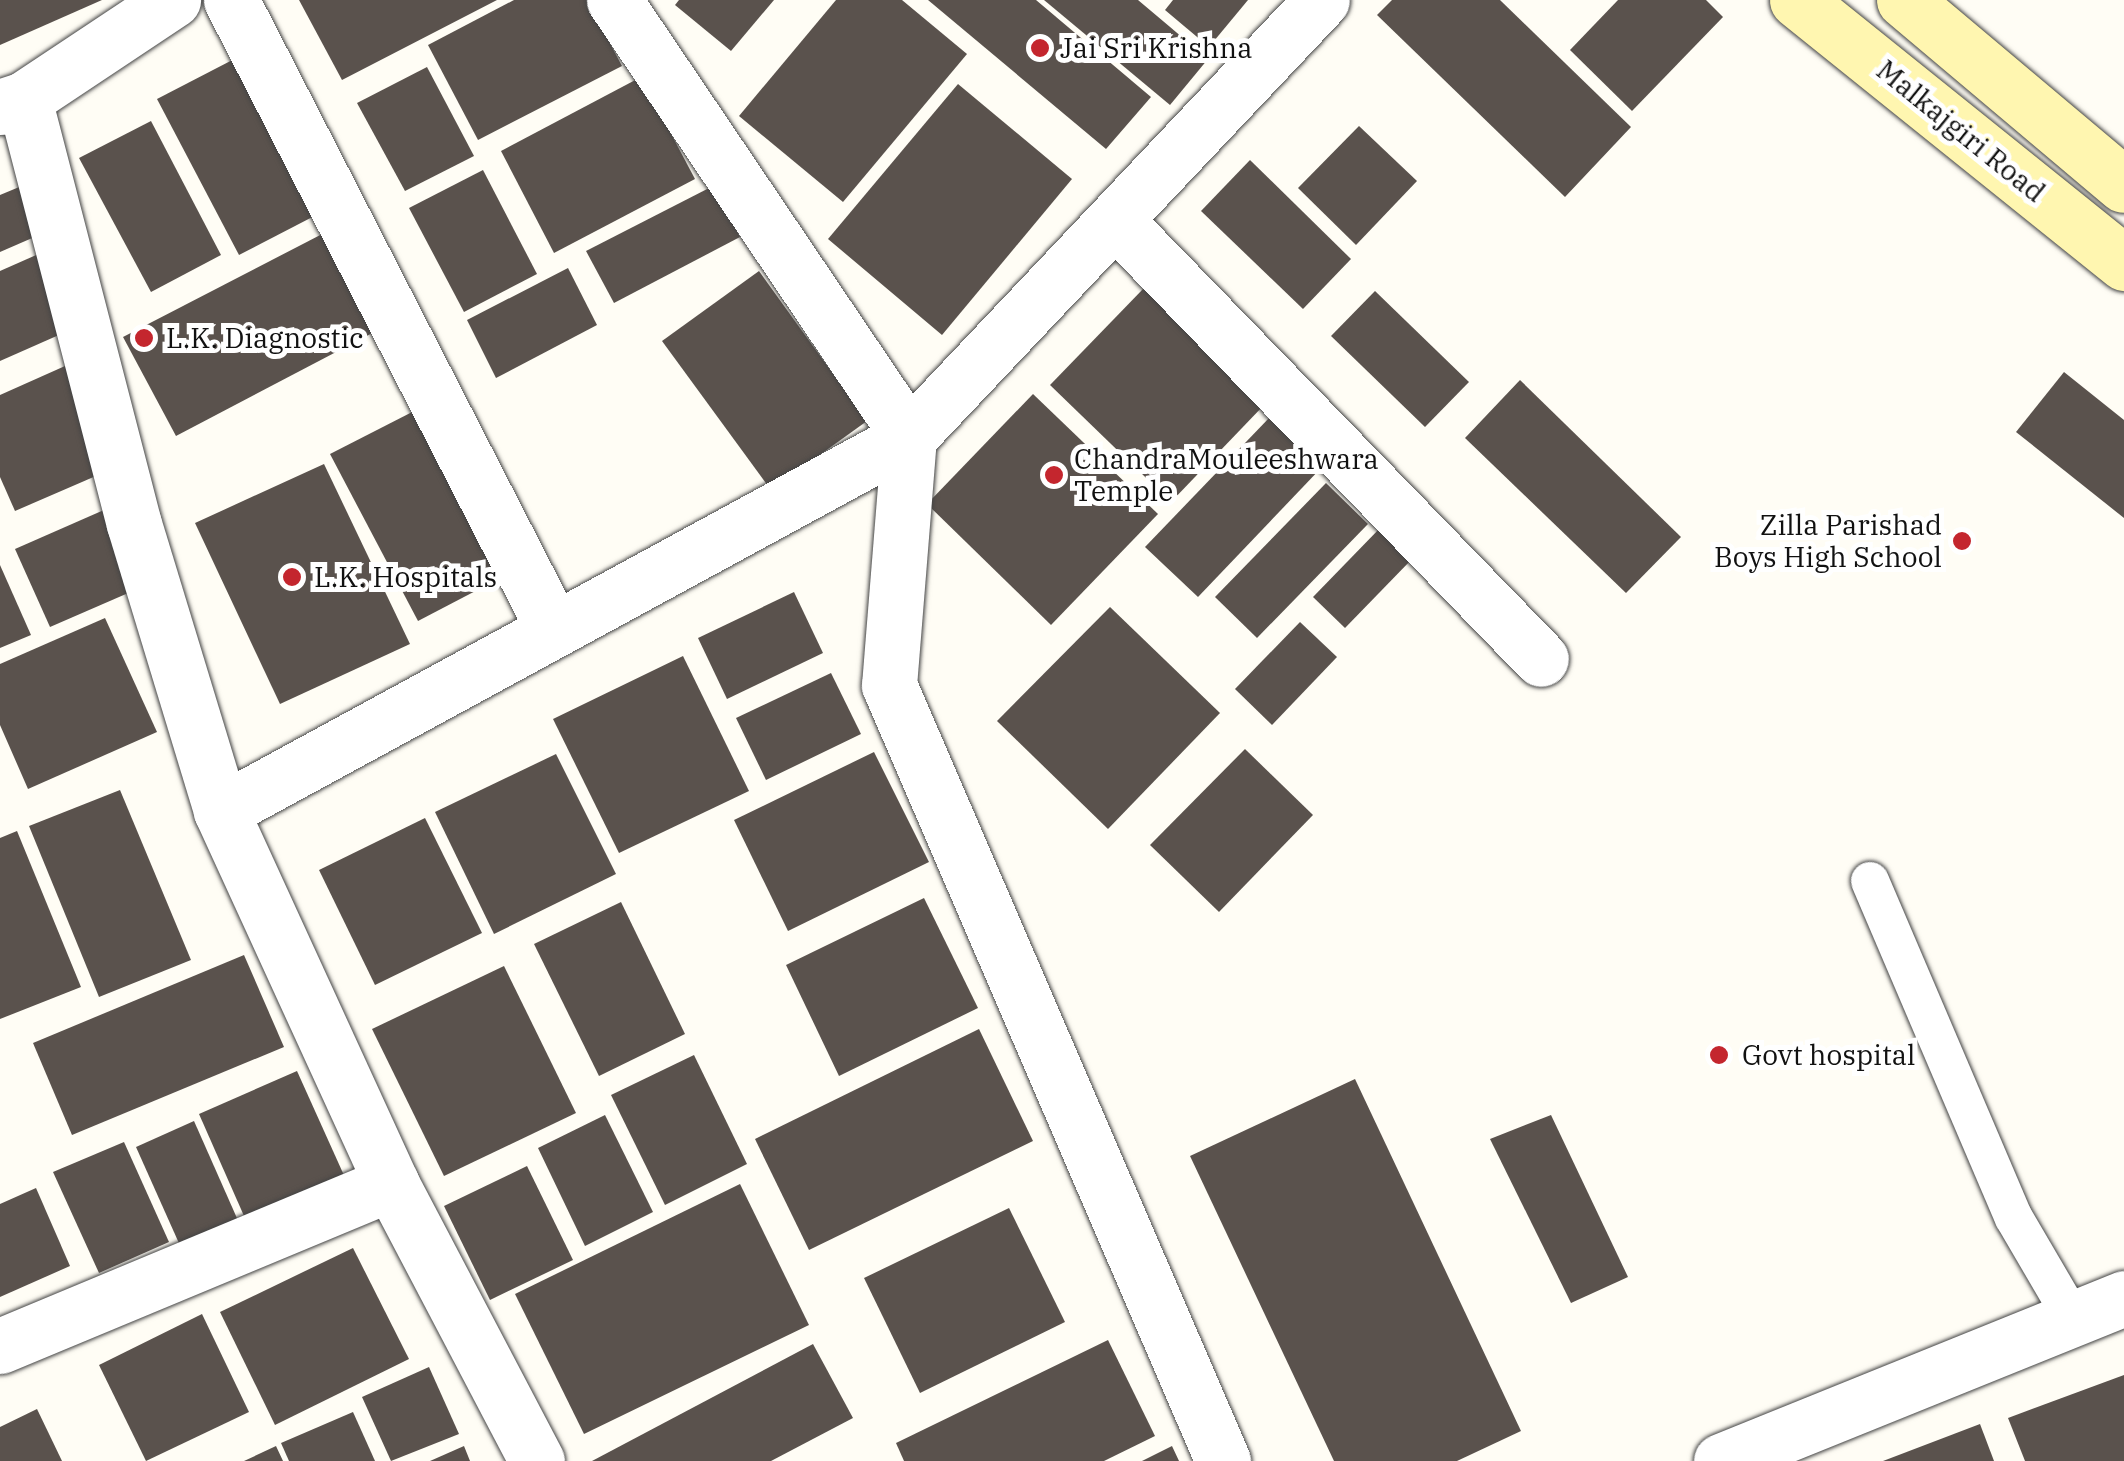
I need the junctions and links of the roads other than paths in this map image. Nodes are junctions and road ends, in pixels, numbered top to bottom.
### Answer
1 (173, 0) edge
2 (231, 0) edge
3 (614, 0) edge
4 (1322, 0) edge
5 (1797, 0) edge
6 (1904, 0) edge
7 (12, 103) edge
8 (2124, 185) edge
9 (1116, 221) junction
10 (2124, 263) edge
11 (909, 437) junction
12 (554, 630) junction
13 (1541, 658) dead end
14 (221, 811) junction
15 (1870, 881) dead end
16 (391, 1183) junction
17 (2124, 1298) edge
18 (2073, 1319) junction
19 (0, 1346) edge
20 (537, 1461) edge
21 (1223, 1461) edge
22 (1721, 1461) edge

1 - 7 street
2 - 12 street
3 - 11 street
4 - 9 street
5 - 10 main road, Malkajgiri Road
6 - 8 main road
7 - 14 street
9 - 11 street
9 - 13 street
11 - 12 street
11 - 21 street
12 - 14 street
14 - 16 street
15 - 18 lane
16 - 19 street
16 - 20 street
17 - 18 street
18 - 22 street

